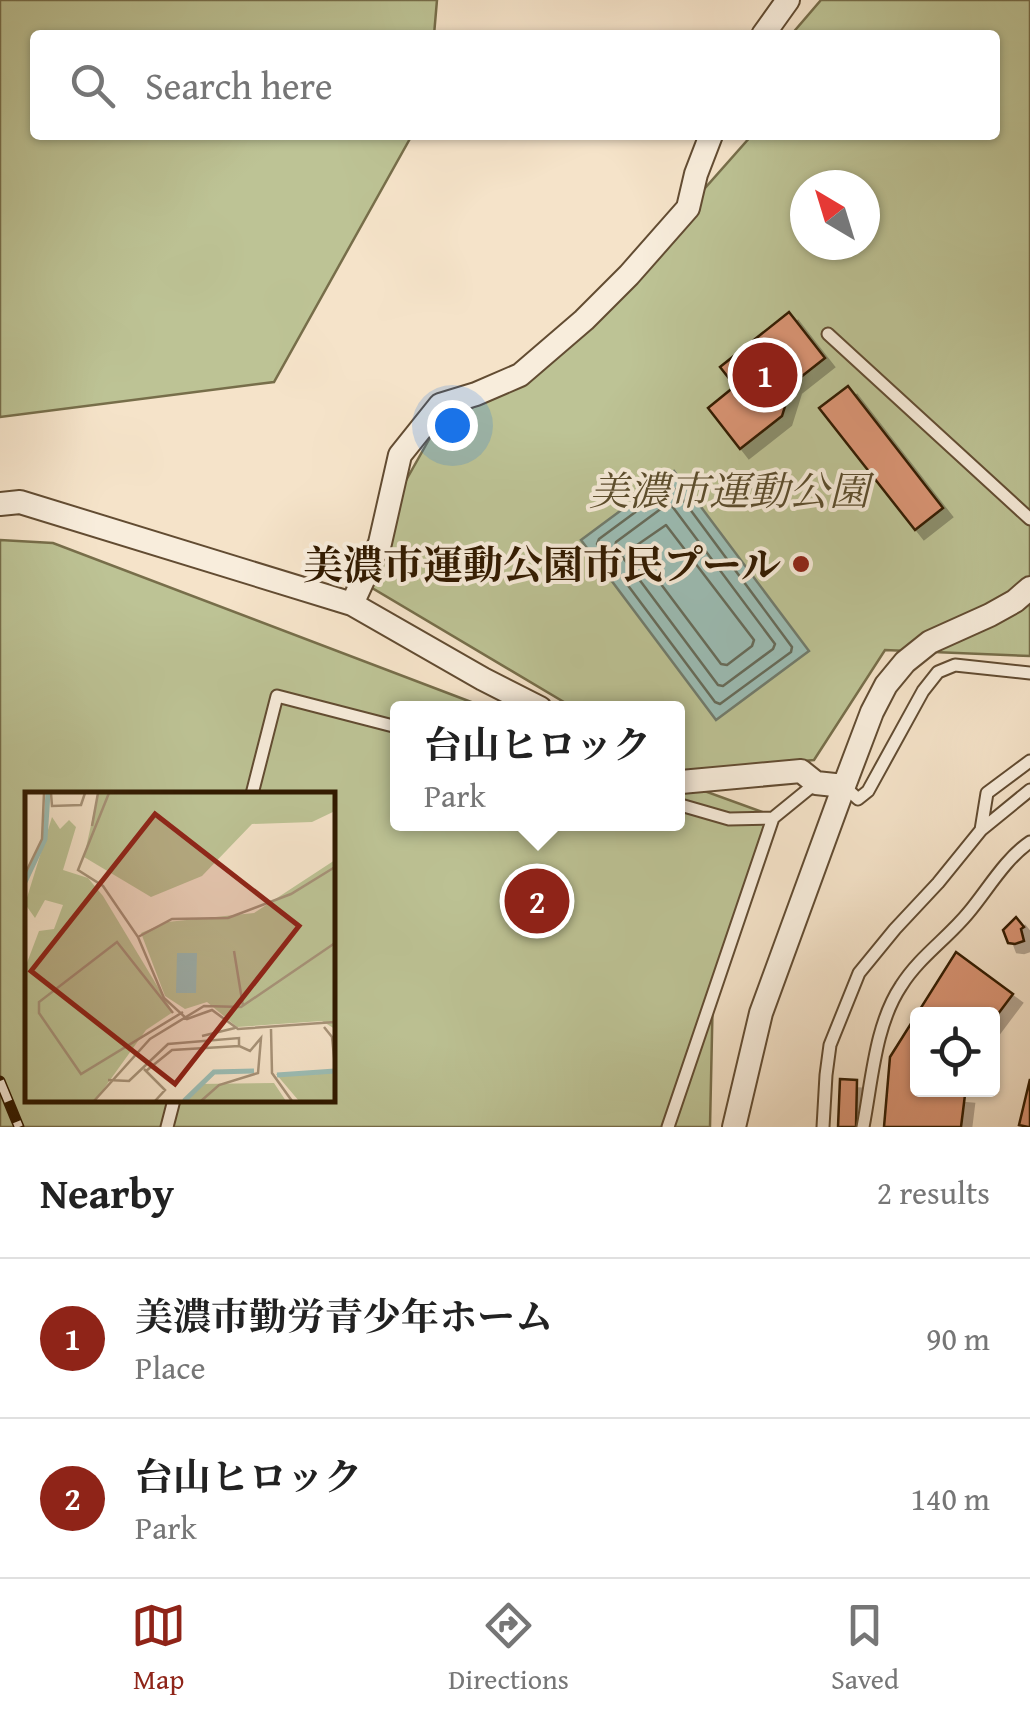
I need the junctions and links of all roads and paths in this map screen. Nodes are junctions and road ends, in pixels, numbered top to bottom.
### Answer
1 (788, 0) edge
2 (767, 30) edge
3 (709, 140) edge
4 (828, 334) dead end
5 (0, 504) edge
6 (1030, 519) edge
7 (1030, 588) edge
8 (352, 604) junction
9 (1030, 673) edge
10 (526, 701) edge
11 (390, 725) edge
12 (1030, 761) edge
13 (685, 782) edge
14 (816, 783) junction
15 (844, 786) junction
16 (1030, 790) edge
17 (253, 792) edge
18 (685, 806) edge
19 (773, 818) junction
20 (981, 830) junction
21 (1030, 842) edge
22 (173, 1102) edge
23 (167, 1127) edge
24 (668, 1127) edge
25 (734, 1127) edge
26 (824, 1127) edge
27 (863, 1127) edge

1 - 2 street
3 - 8 street
4 - 6 lane
5 - 8 street
7 - 15 street
8 - 10 street
9 - 15 lane
11 - 17 lane
12 - 20 lane
13 - 14 street
14 - 15 street
14 - 19 lane
15 - 25 street
16 - 20 lane
18 - 19 lane
19 - 24 lane
20 - 26 lane
21 - 27 lane
22 - 23 lane

